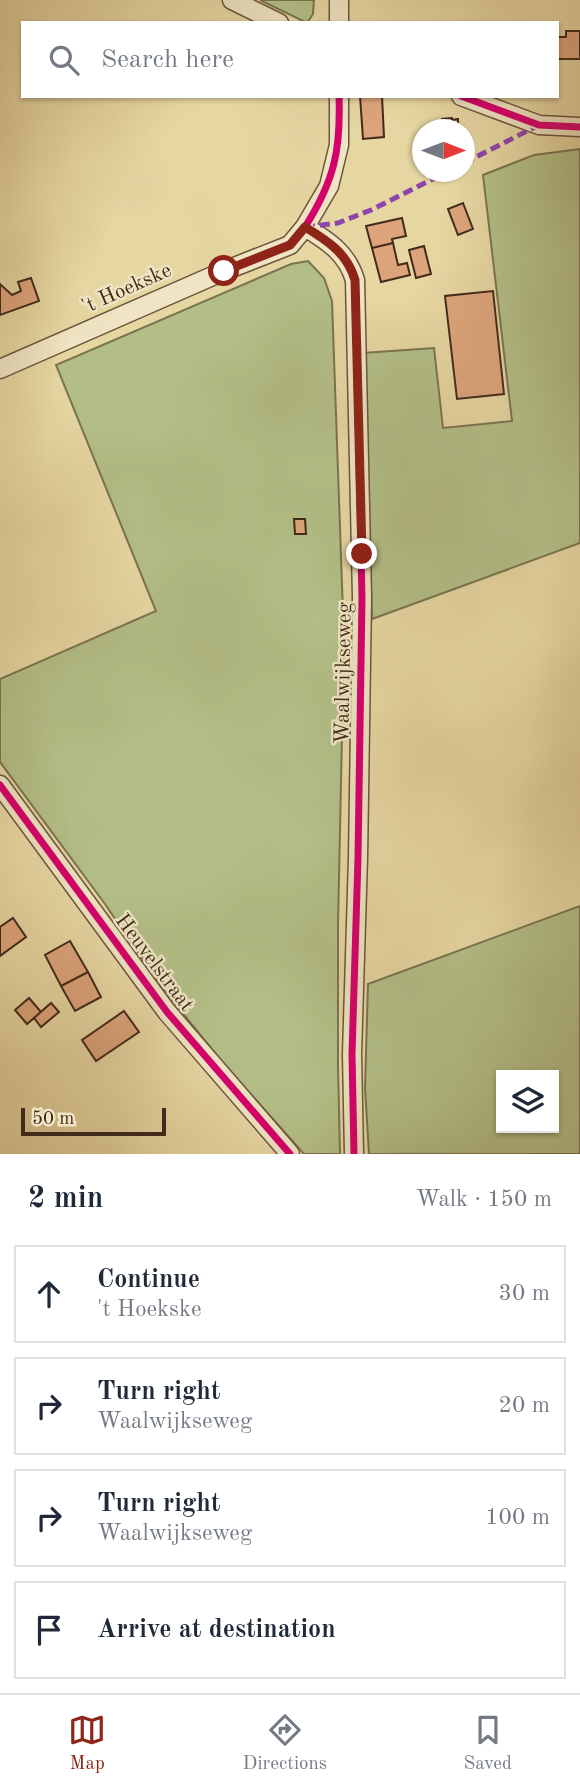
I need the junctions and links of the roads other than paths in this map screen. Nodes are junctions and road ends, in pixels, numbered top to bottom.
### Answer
1 (232, 0) edge
2 (339, 0) edge
3 (275, 21) edge
4 (339, 21) edge
5 (340, 98) edge
6 (466, 98) edge
7 (580, 127) edge
8 (305, 227) junction
9 (0, 369) edge
10 (0, 785) edge
11 (290, 1154) edge
12 (354, 1154) edge

1 - 3 street
2 - 4 street
5 - 8 street
6 - 7 street
8 - 9 street, 't Hoekske
8 - 12 street, Waalwijkseweg
10 - 11 street, Heuvelstraat

